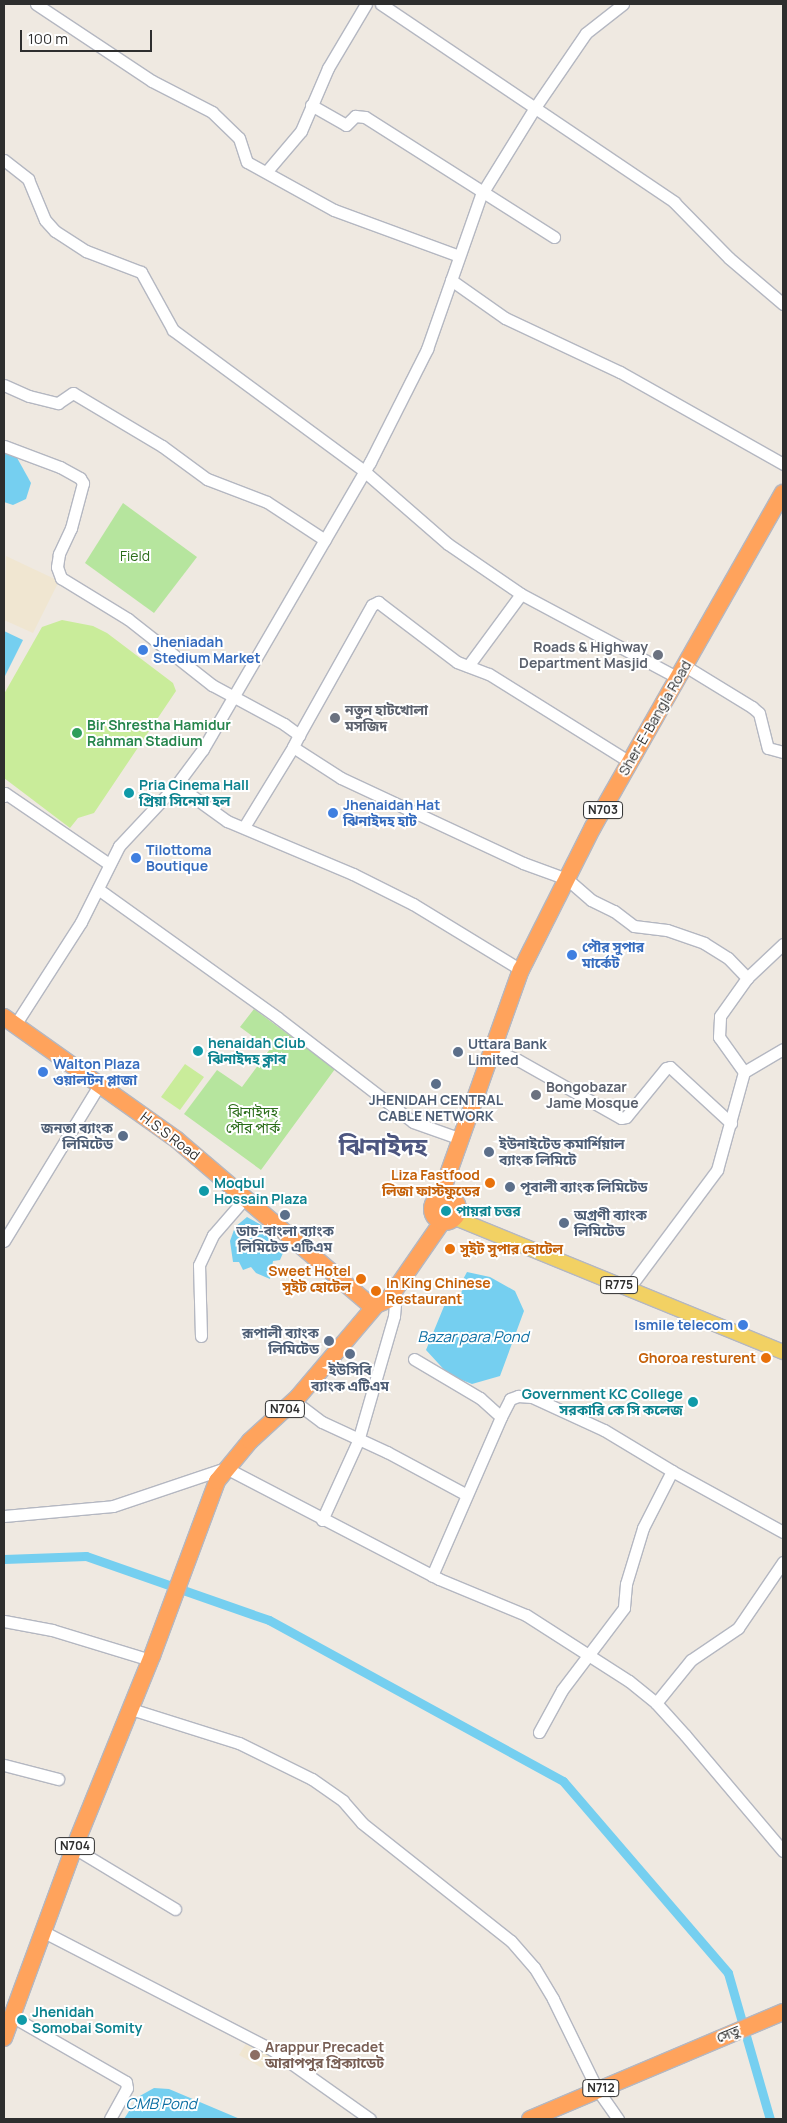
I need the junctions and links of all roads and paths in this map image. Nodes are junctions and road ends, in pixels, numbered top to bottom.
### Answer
1 (36, 4) edge
2 (366, 4) edge
3 (381, 4) edge
4 (623, 4) edge
5 (311, 105) junction
6 (536, 106) junction
7 (4, 160) edge
8 (267, 171) junction
9 (484, 190) junction
10 (554, 237) dead end
11 (459, 256) junction
12 (451, 280) junction
13 (783, 304) edge
14 (4, 385) edge
15 (4, 446) edge
16 (783, 464) edge
17 (364, 471) junction
18 (783, 493) edge
19 (325, 540) junction
20 (521, 594) junction
21 (468, 666) junction
22 (681, 672) junction
23 (233, 696) junction
24 (299, 735) junction
25 (293, 748) junction
26 (783, 752) edge
27 (630, 762) junction
28 (177, 785) junction
29 (4, 794) edge
30 (244, 827) junction
31 (109, 864) junction
32 (566, 879) junction
33 (98, 889) junction
34 (783, 944) edge
35 (521, 970) junction
36 (747, 978) junction
37 (9, 1021) edge
38 (492, 1049) junction
39 (783, 1049) edge
40 (744, 1072) junction
41 (100, 1084) junction
42 (731, 1123) junction
43 (460, 1141) junction
44 (246, 1197) junction
45 (447, 1210) junction
46 (4, 1241) edge
47 (632, 1284) junction
48 (397, 1286) junction
49 (376, 1306) junction
50 (201, 1336) dead end
51 (783, 1345) edge
52 (783, 1352) edge
53 (414, 1359) dead end
54 (294, 1401) junction
55 (501, 1417) junction
56 (358, 1441) junction
57 (226, 1468) junction
58 (672, 1471) junction
59 (465, 1494) junction
60 (4, 1516) edge
61 (322, 1520) junction
62 (783, 1532) edge
63 (783, 1562) edge
64 (432, 1576) junction
65 (4, 1622) edge
66 (589, 1656) junction
67 (151, 1658) junction
68 (656, 1703) junction
69 (131, 1709) junction
70 (539, 1732) dead end
71 (4, 1765) edge
72 (58, 1779) dead end
73 (780, 1837) edge
74 (74, 1848) junction
75 (783, 1851) edge
76 (174, 1909) dead end
77 (44, 1932) junction
78 (783, 2012) edge
79 (7, 2027) edge
80 (597, 2089) junction
81 (110, 2119) edge
82 (370, 2119) edge
83 (530, 2119) edge
84 (618, 2119) edge

1 - 8 street
2 - 5 street
3 - 6 street
4 - 6 street
5 - 8 street
5 - 9 street
6 - 9 street
6 - 13 street
7 - 17 street
8 - 11 street
9 - 10 street
9 - 11 street
11 - 12 street
12 - 16 street
12 - 17 street
14 - 19 street
15 - 23 street
17 - 19 street
17 - 20 street
18 - 22 highway, Sher-E-Bangla Road / N703
19 - 23 street
20 - 21 street
20 - 22 street
21 - 24 street
21 - 27 street
22 - 26 street
22 - 27 highway, Sher-E-Bangla Road / N703
23 - 24 street
23 - 28 street
24 - 25 street
25 - 30 street
25 - 32 street
27 - 32 highway, Sher-E-Bangla Road / N703
28 - 30 street
28 - 31 street
29 - 31 street
30 - 35 street
31 - 33 street
32 - 35 highway, Sher-E-Bangla Road / N703
32 - 36 street
33 - 37 street
33 - 43 street
34 - 36 street
35 - 38 highway, Sher-E-Bangla Road / N703
36 - 40 street
37 - 41 highway, H.S.S Road
38 - 42 street
38 - 43 highway, Sher-E-Bangla Road / N703
39 - 40 street
40 - 42 street
41 - 44 highway, H.S.S Road
41 - 46 street
42 - 47 street
43 - 45 highway, Sher-E-Bangla Road / N703
44 - 49 highway, H.S.S Road
44 - 50 street
45 - 47 main road, R775
45 - 48 highway, N703
45 - 52 main road, R775
47 - 51 main road, R775
48 - 49 highway, N703
48 - 56 street
49 - 54 highway, N704
53 - 55 street
54 - 56 street
54 - 57 highway, N704
55 - 58 street
55 - 59 street
56 - 59 street
56 - 61 street
57 - 60 street
57 - 61 street
57 - 67 highway, N704
58 - 62 street
58 - 66 street
59 - 64 street
61 - 64 street
63 - 68 street
64 - 66 street
65 - 67 street
66 - 68 street
66 - 70 street
67 - 69 highway, N704
68 - 73 street
69 - 74 highway, N704
69 - 80 street
71 - 72 street
73 - 75 street
74 - 76 street
74 - 77 highway, N704
77 - 79 highway, N704
77 - 82 street
78 - 80 highway, সেতু / N712
79 - 81 street
80 - 83 highway, N712
80 - 84 street

